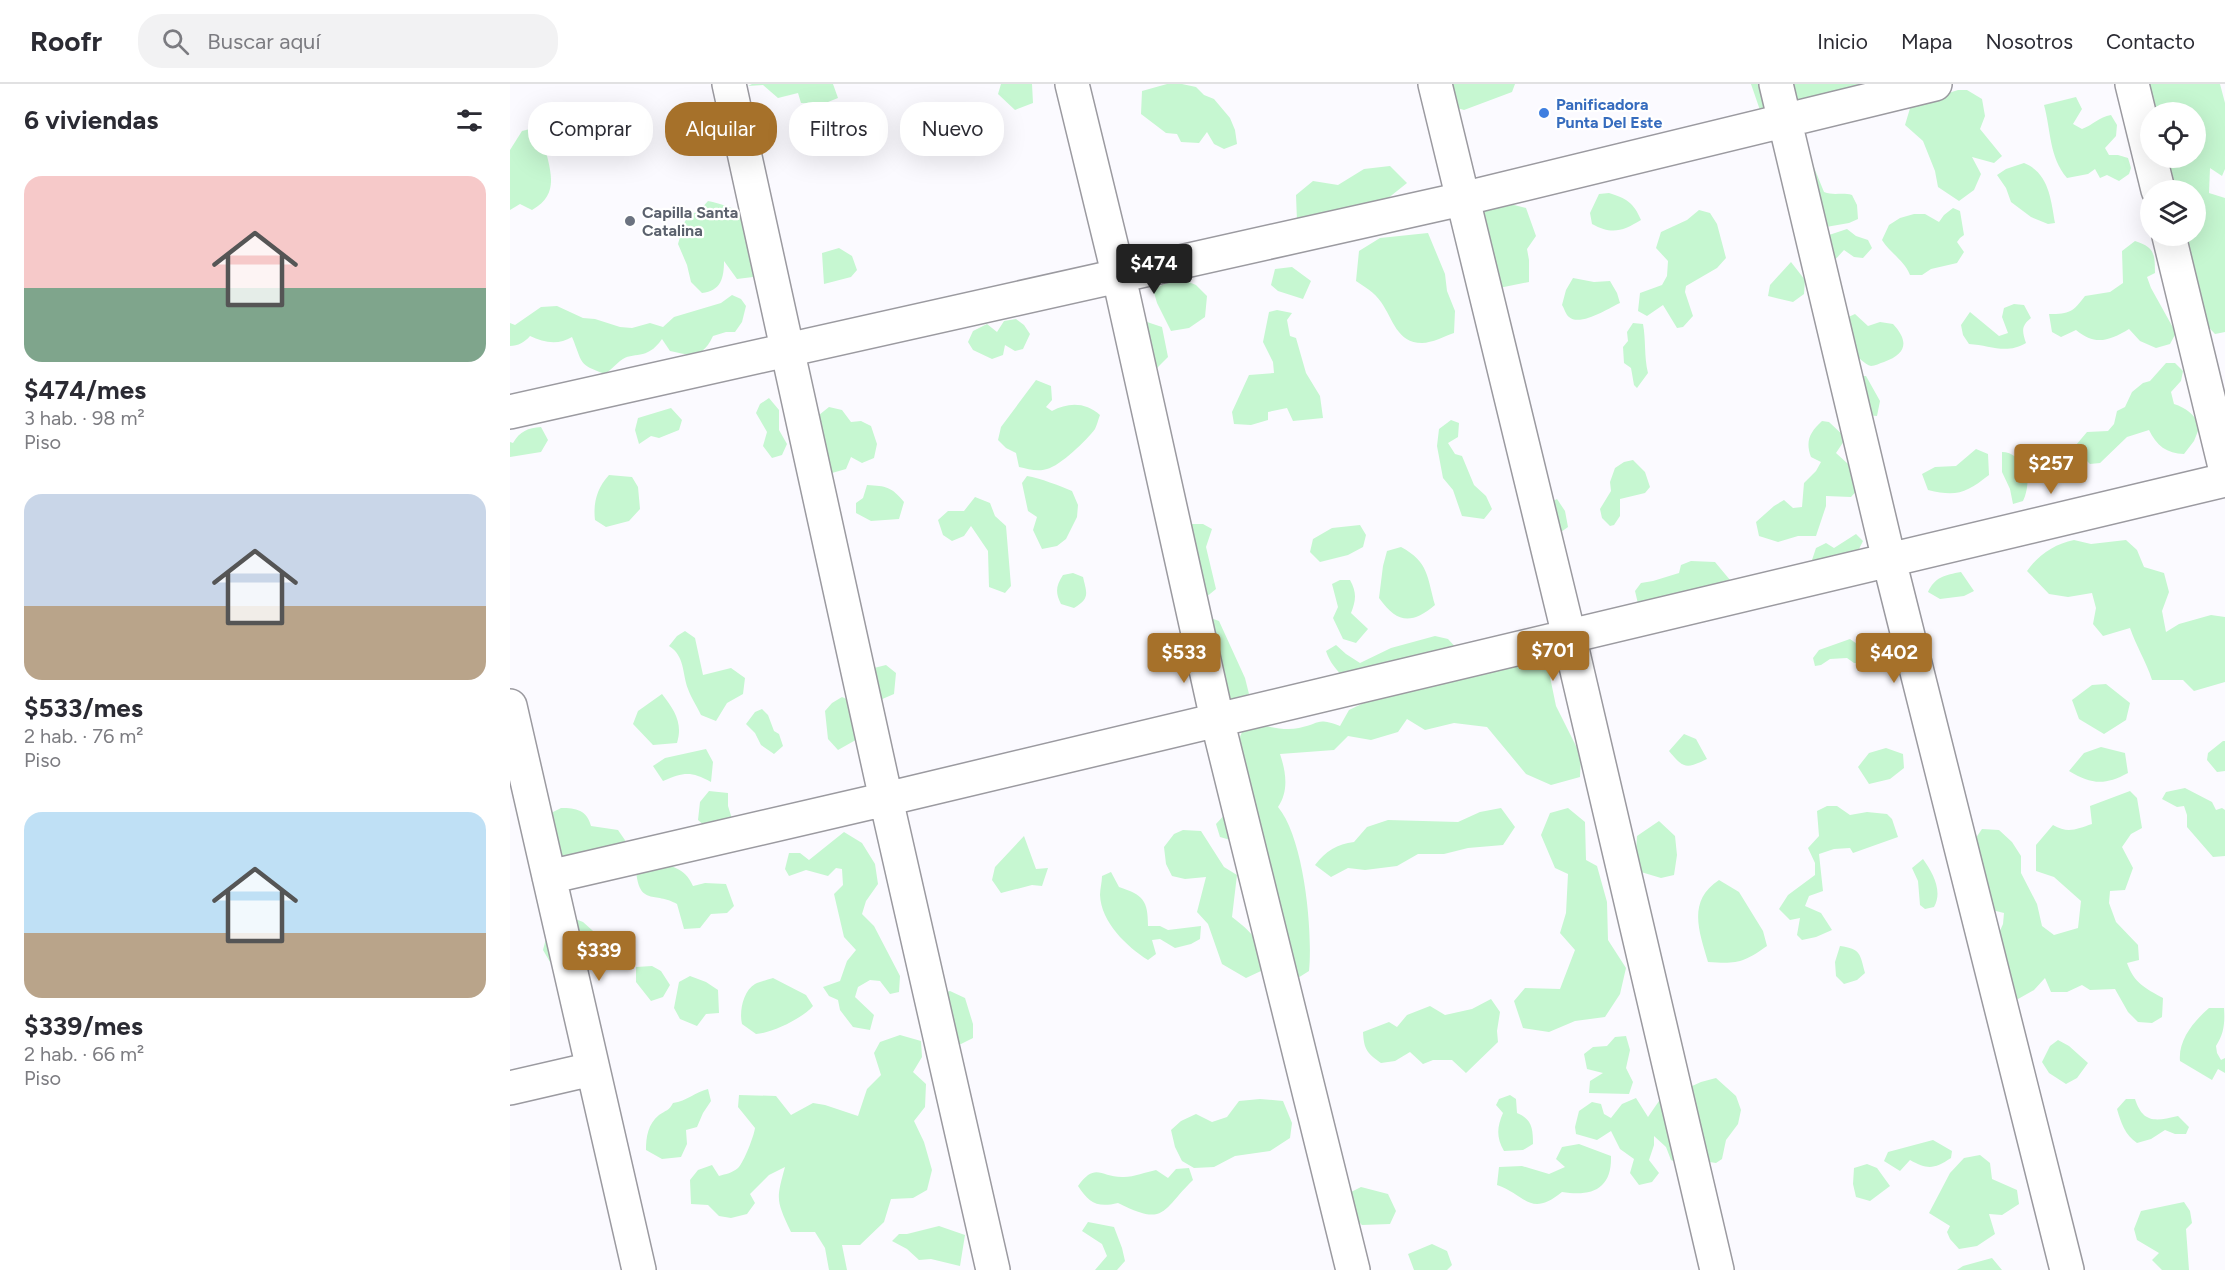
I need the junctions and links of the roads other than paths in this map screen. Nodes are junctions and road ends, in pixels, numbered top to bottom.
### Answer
1 (729, 84) edge
2 (1072, 84) edge
3 (1435, 84) edge
4 (1776, 84) edge
5 (1935, 84) edge
6 (2132, 84) edge
7 (1785, 121) junction
8 (2156, 180) edge
9 (1462, 199) junction
10 (2171, 246) edge
11 (1119, 277) junction
12 (789, 351) junction
13 (510, 412) edge
14 (2225, 467) edge
15 (2225, 480) edge
16 (1889, 560) junction
17 (1569, 636) junction
18 (510, 706) edge
19 (1217, 719) junction
20 (514, 749) edge
21 (886, 799) junction
22 (549, 877) junction
23 (592, 1069) junction
24 (510, 1088) edge
25 (639, 1270) edge
26 (993, 1270) edge
27 (1353, 1270) edge
28 (1717, 1270) edge
29 (2067, 1270) edge

1 - 12 street
2 - 11 street
3 - 9 street
4 - 7 street
5 - 7 street
6 - 8 street
7 - 9 street
7 - 16 street
9 - 11 street
9 - 17 street
10 - 14 street
11 - 12 street
11 - 19 street
12 - 13 street
12 - 21 street
15 - 16 street
16 - 17 street
16 - 29 street
17 - 19 street
17 - 28 street
18 - 20 street
19 - 21 street
19 - 27 street
20 - 22 street
21 - 22 street
21 - 26 street
22 - 23 street
23 - 24 street
23 - 25 street

